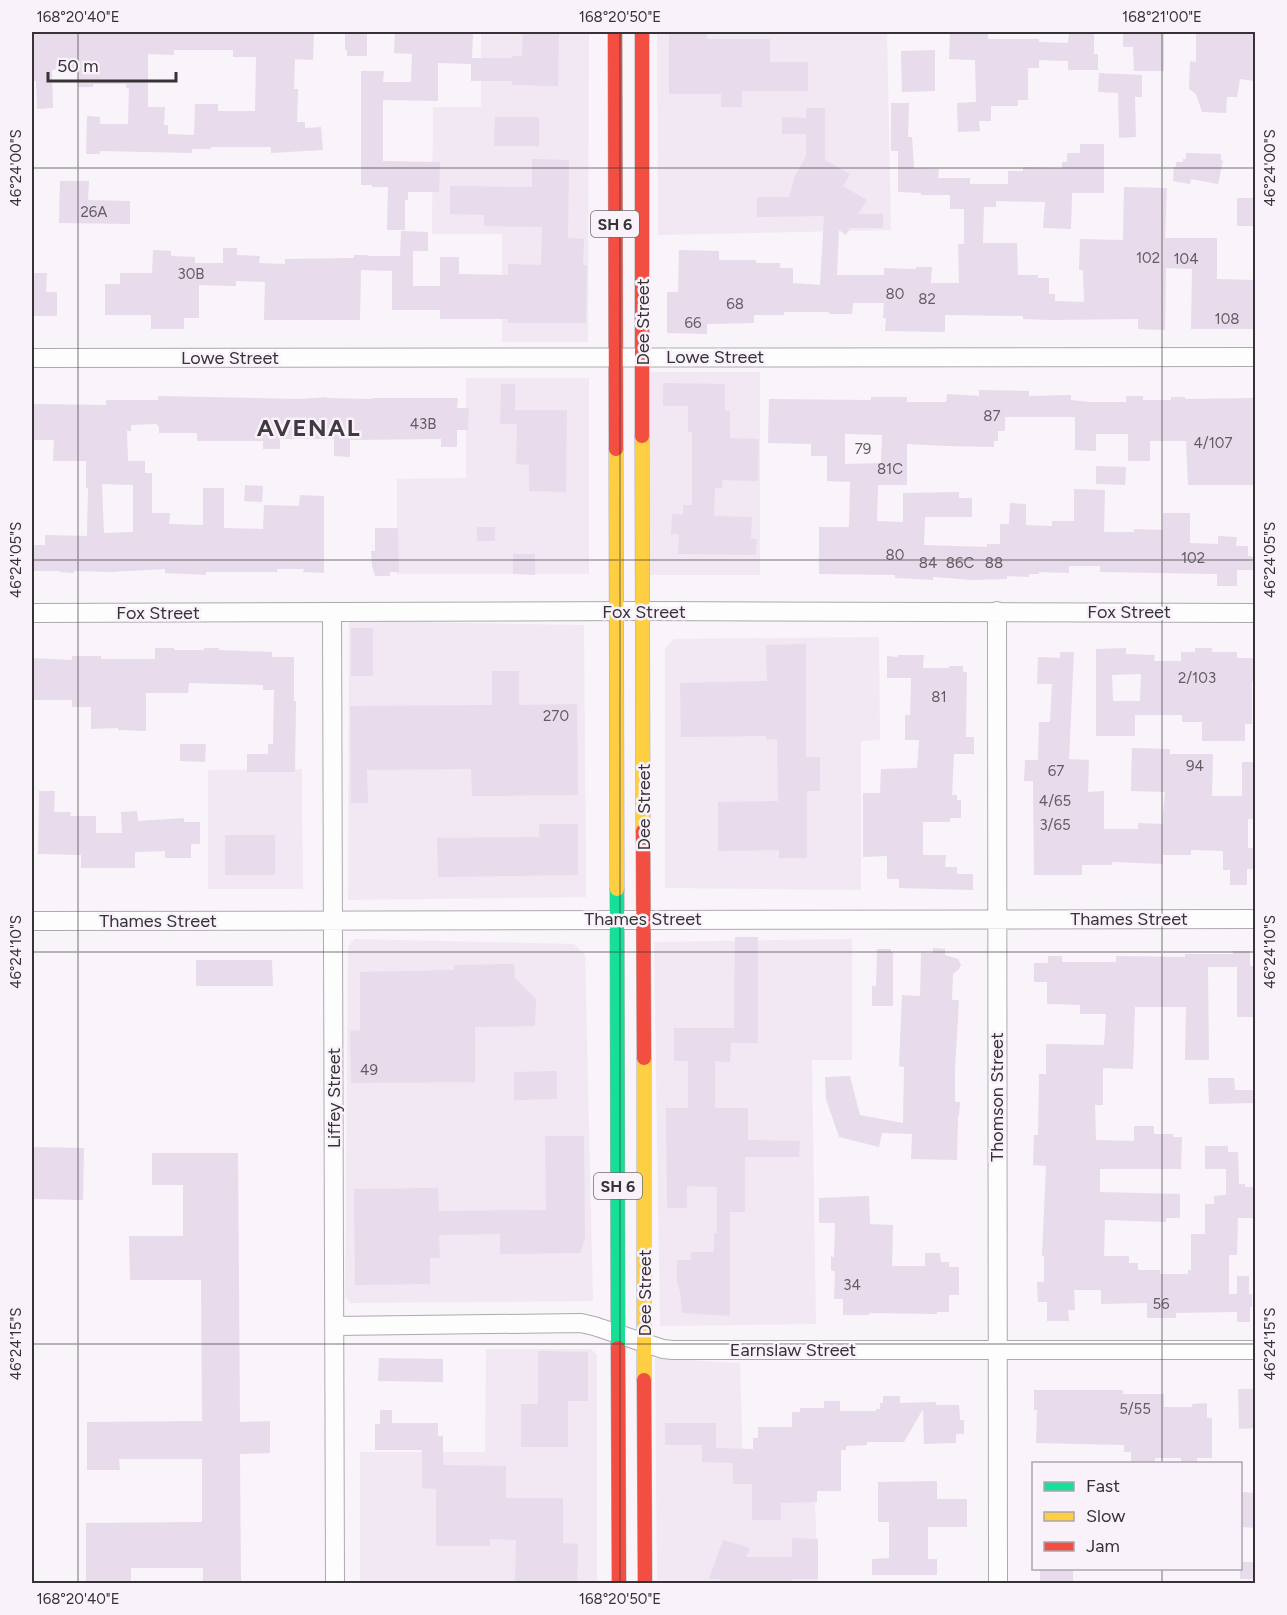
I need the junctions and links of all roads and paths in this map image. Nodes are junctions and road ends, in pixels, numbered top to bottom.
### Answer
1 (615, 32) edge
2 (642, 32) edge
3 (616, 357) junction
4 (643, 357) junction
5 (1256, 357) edge
6 (32, 358) edge
7 (643, 611) junction
8 (997, 611) junction
9 (616, 612) junction
10 (32, 613) edge
11 (332, 613) junction
12 (1256, 613) edge
13 (617, 919) junction
14 (1256, 919) edge
15 (644, 920) junction
16 (997, 920) junction
17 (32, 921) edge
18 (333, 921) junction
19 (335, 1326) junction
20 (619, 1334) junction
21 (645, 1343) junction
22 (997, 1350) junction
23 (1256, 1350) edge
24 (335, 1584) edge
25 (619, 1584) edge
26 (645, 1584) edge
27 (998, 1584) edge

1 - 3 main road, Dee Street / SH 6
2 - 4 main road, Dee Street / SH 6
3 - 4 street, Lowe Street
3 - 6 street, Lowe Street
3 - 9 main road, Dee Street / SH 6
4 - 5 street, Lowe Street
4 - 7 main road, Dee Street / SH 6
7 - 8 street, Fox Street
7 - 9 street, Fox Street
7 - 15 main road, Dee Street / SH 6
8 - 12 street, Fox Street
8 - 16 street, Thomson Street
9 - 11 street, Fox Street
9 - 13 main road, Dee Street / SH 6
10 - 11 street, Fox Street
11 - 18 street, Liffey Street
13 - 15 street, Thames Street
13 - 18 street, Thames Street
13 - 20 main road, Dee Street / SH 6
14 - 16 street, Thames Street
15 - 16 street, Thames Street
15 - 21 main road, Dee Street / SH 6
16 - 22 street, Thomson Street
17 - 18 street, Thames Street
18 - 19 street, Liffey Street
19 - 20 street, Earnslaw Street
19 - 24 street, Liffey Street
20 - 21 street, Earnslaw Street
20 - 25 main road, Dee Street / SH 6
21 - 22 street, Earnslaw Street
21 - 26 main road, Dee Street / SH 6
22 - 23 street, Earnslaw Street
22 - 27 street, Thomson Street

